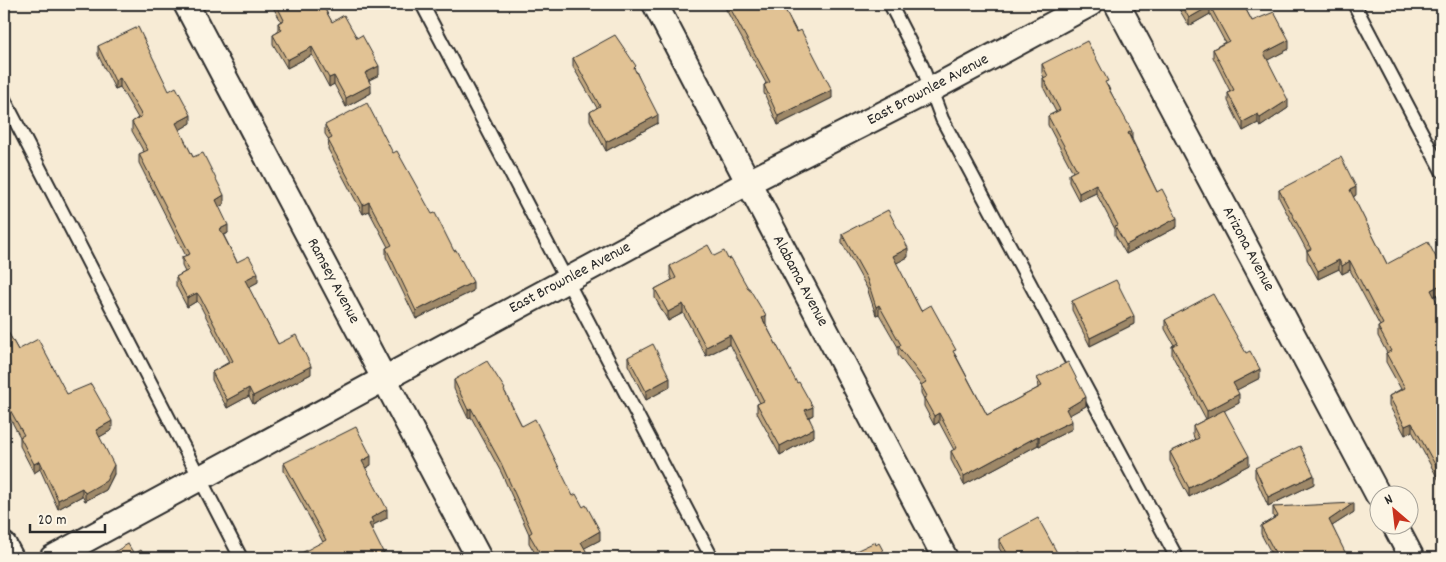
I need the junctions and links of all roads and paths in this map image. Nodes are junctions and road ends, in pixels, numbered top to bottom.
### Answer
1 (186, 4) edge
2 (422, 4) edge
3 (655, 4) edge
4 (890, 4) edge
5 (1090, 4) edge
6 (1117, 4) edge
7 (1354, 4) edge
8 (932, 89) junction
9 (4, 99) edge
10 (1442, 171) edge
11 (749, 182) junction
12 (566, 281) junction
13 (384, 378) junction
14 (199, 479) junction
15 (1372, 484) edge
16 (1399, 534) edge
17 (4, 545) edge
18 (10, 558) edge
19 (52, 558) edge
20 (241, 558) edge
21 (479, 558) edge
22 (712, 558) edge
23 (945, 558) edge
24 (1177, 558) edge
25 (1412, 558) edge

1 - 13 street, Ramsey Avenue
2 - 12 lane
3 - 11 street, Alabama Avenue
4 - 8 lane
5 - 8 street, East Brownlee Avenue
6 - 15 street, Arizona Avenue
7 - 10 lane
8 - 11 street, East Brownlee Avenue
8 - 24 lane
9 - 14 lane
11 - 12 street, East Brownlee Avenue
11 - 23 street, Alabama Avenue
12 - 13 street, East Brownlee Avenue
12 - 22 lane
13 - 14 street, East Brownlee Avenue
13 - 21 street, Ramsey Avenue
14 - 19 street, East Brownlee Avenue
14 - 20 lane
16 - 25 street
17 - 18 street

